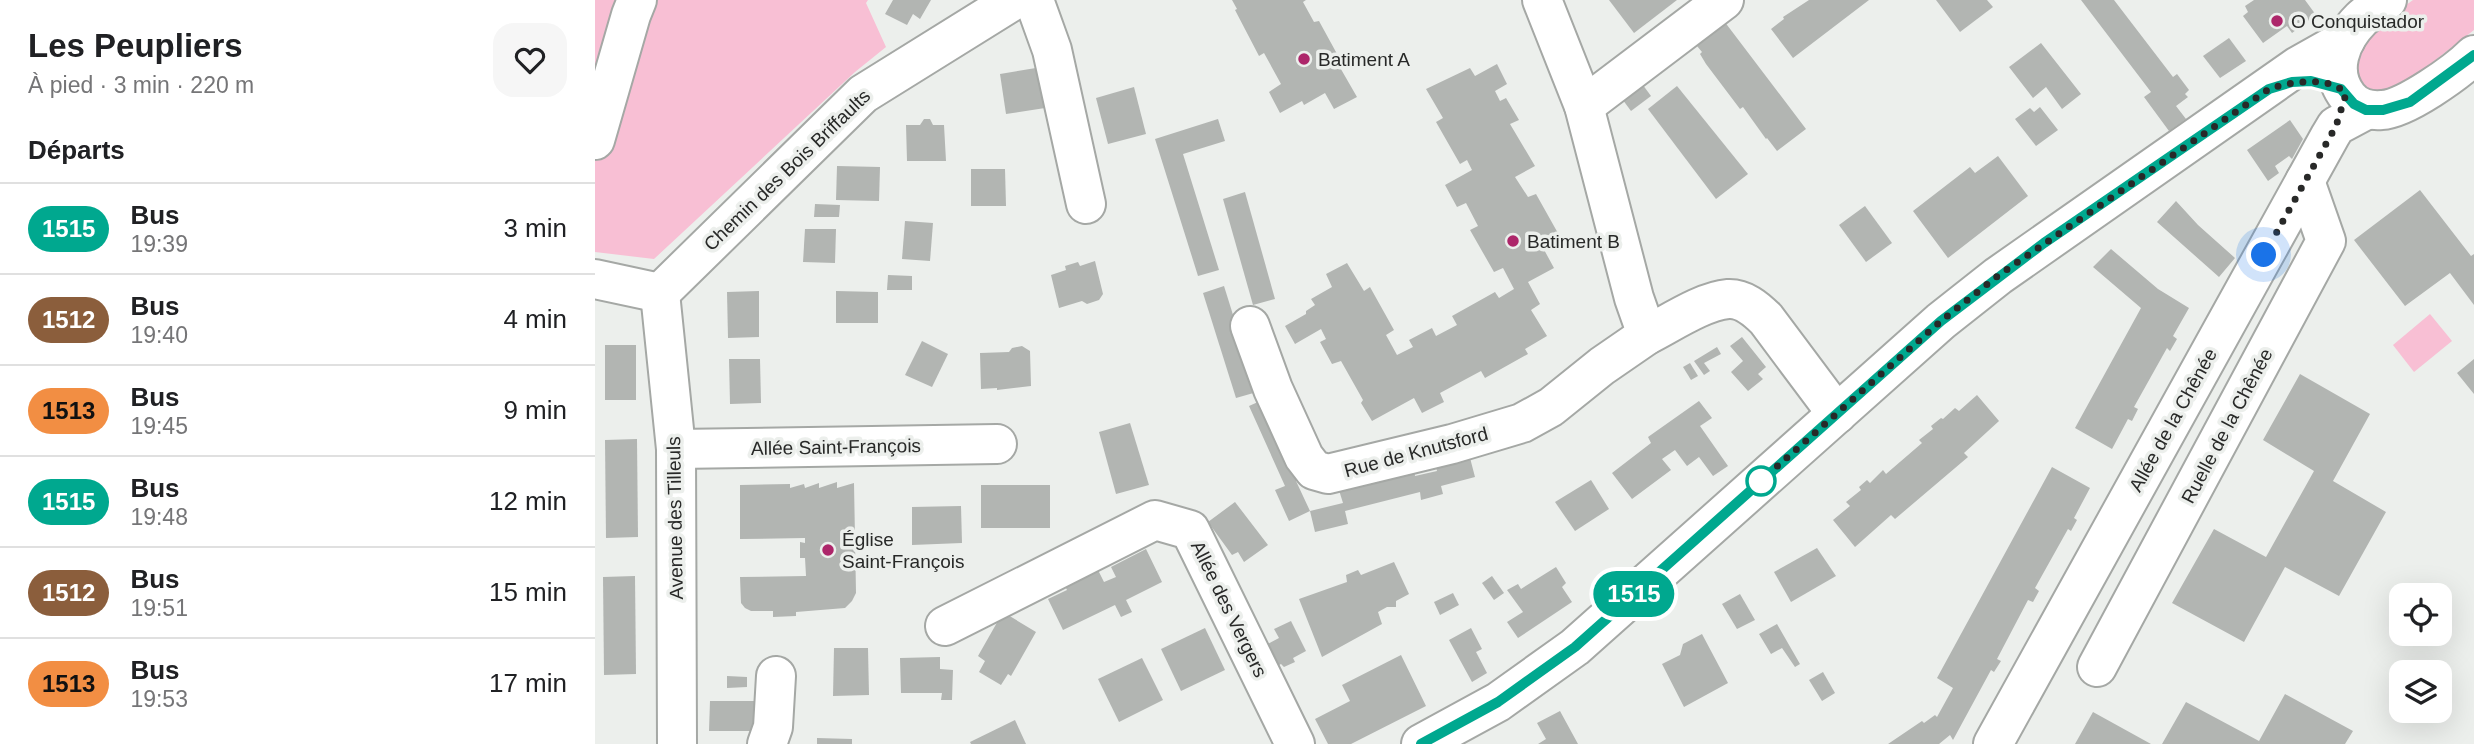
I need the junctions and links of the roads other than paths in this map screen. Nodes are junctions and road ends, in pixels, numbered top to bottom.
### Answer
1 (637, 0) edge
2 (1014, 0) edge
3 (1034, 0) edge
4 (1542, 0) edge
5 (1724, 0) edge
6 (2387, 0) edge
7 (2346, 38) junction
8 (2473, 58) edge
9 (2269, 89) junction
10 (2347, 105) junction
11 (1584, 106) junction
12 (595, 140) edge
13 (2305, 181) junction
14 (1086, 204) dead end
15 (595, 279) edge
16 (660, 293) junction
17 (1250, 326) dead end
18 (1647, 335) junction
19 (1837, 414) junction
20 (997, 444) dead end
21 (676, 449) junction
22 (945, 626) dead end
23 (2097, 667) dead end
24 (776, 676) dead end
25 (1442, 739) edge
26 (677, 744) edge
27 (767, 744) edge
28 (1295, 744) edge
29 (1993, 744) edge

1 - 12 street
2 - 16 street, Chemin des Bois Briffaults
3 - 14 street
4 - 11 street
5 - 11 street
6 - 7 street
7 - 9 street
7 - 10 street
8 - 10 street
9 - 10 street
9 - 19 street
10 - 13 street, Allée de la Chênée
11 - 18 street
13 - 23 street, Ruelle de la Chênée
13 - 29 street, Allée de la Chênée
15 - 16 street
16 - 21 street, Avenue des Tilleuls
17 - 18 street, Rue de Knutsford
18 - 19 street, Rue de Knutsford
19 - 25 street
20 - 21 street, Allée Saint-François
21 - 26 street, Avenue des Tilleuls
22 - 28 street, Allée des Vergers
24 - 27 street

